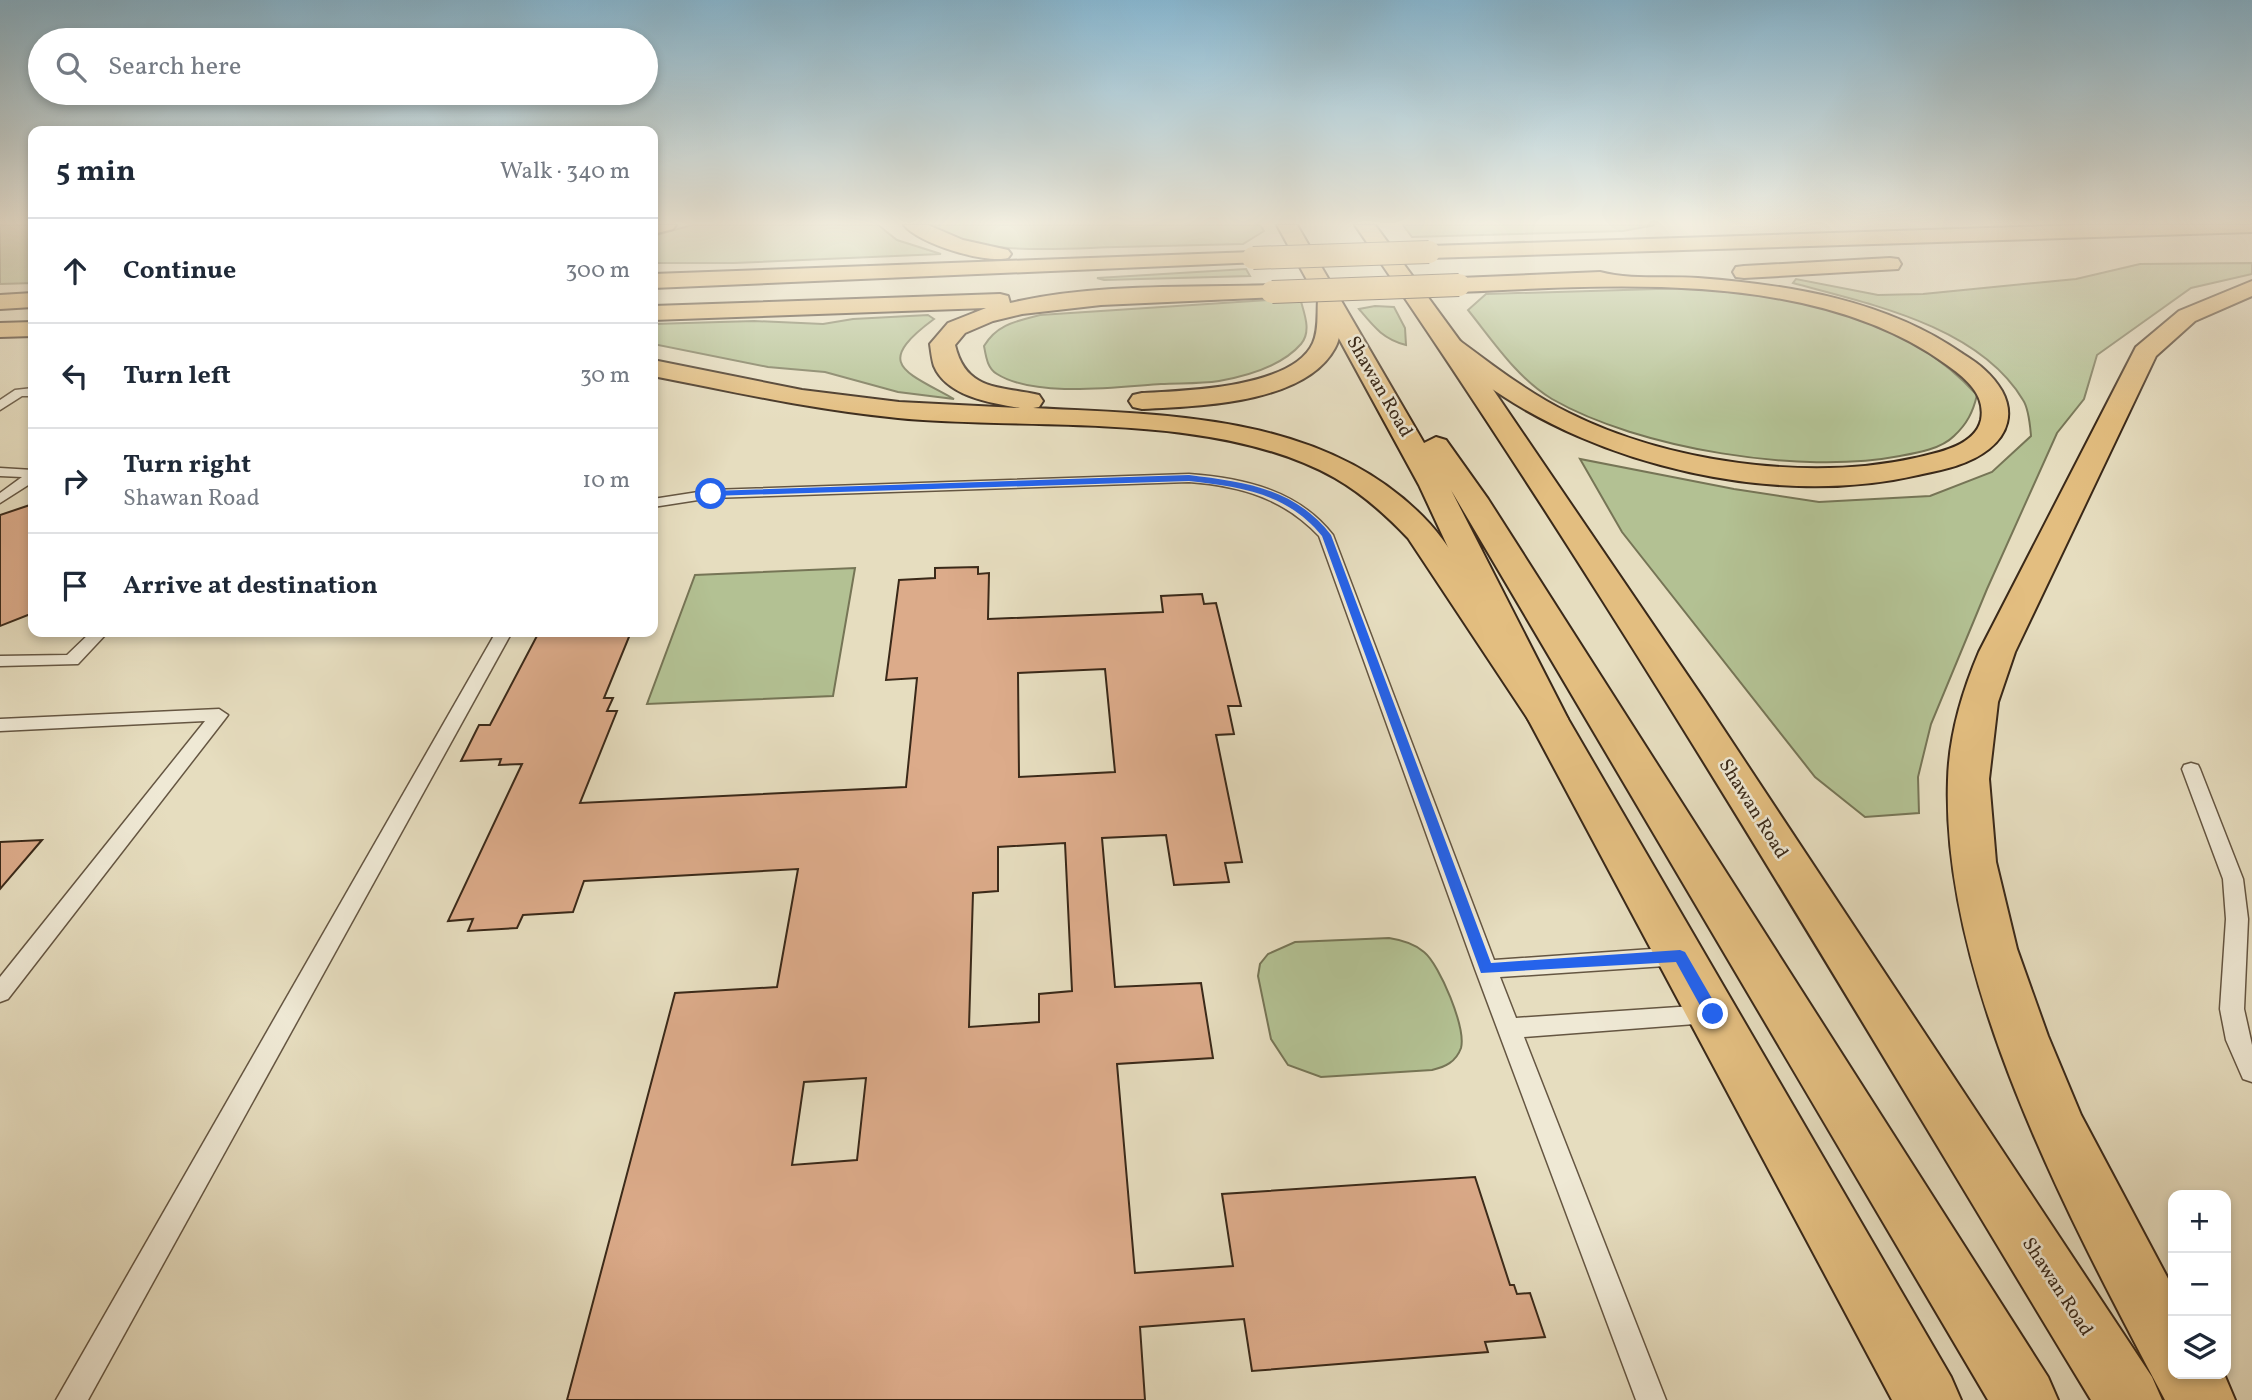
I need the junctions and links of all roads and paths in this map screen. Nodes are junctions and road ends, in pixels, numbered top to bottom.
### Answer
1 (1190, 290) edge
2 (1230, 290) edge
3 (1324, 290) edge
4 (1411, 290) edge
5 (1760, 290) edge
6 (2249, 290) edge
7 (1151, 295) junction
8 (1329, 300) junction
9 (28, 301) edge
10 (0, 303) edge
11 (658, 306) edge
12 (658, 313) edge
13 (28, 329) edge
14 (0, 330) edge
15 (28, 338) edge
16 (0, 339) edge
17 (1451, 346) junction
18 (1357, 349) junction
19 (658, 369) edge
20 (28, 393) edge
21 (0, 406) edge
22 (0, 472) edge
23 (28, 475) edge
24 (28, 479) edge
25 (0, 499) edge
26 (658, 502) edge
27 (95, 637) edge
28 (500, 637) edge
29 (0, 660) edge
30 (1548, 719) junction
31 (0, 724) edge
32 (2191, 769) dead end
33 (1680, 956) junction
34 (1486, 969) junction
35 (0, 993) edge
36 (1713, 1014) junction
37 (1509, 1028) junction
38 (2252, 1072) edge
39 (2168, 1341) edge
40 (2189, 1379) edge
41 (71, 1400) edge
42 (1651, 1400) edge
43 (1927, 1400) edge
44 (2025, 1400) edge
45 (2129, 1400) edge
46 (2202, 1400) edge

1 - 11 main road
2 - 7 main road
3 - 8 main road, Shawan Road
4 - 17 main road, Shawan Road
5 - 17 main road
6 - 39 main road
7 - 8 main road
7 - 12 main road
8 - 18 main road, Shawan Road
9 - 10 main road
13 - 14 main road
15 - 16 main road
17 - 45 main road, Shawan Road
18 - 30 main road, Shawan Road
18 - 44 main road
19 - 30 main road
20 - 21 lane
22 - 23 lane
24 - 25 lane
26 - 34 lane
27 - 29 lane
28 - 41 lane
30 - 33 main road, Shawan Road
31 - 35 lane
32 - 38 lane
33 - 34 lane
33 - 36 main road, Shawan Road
34 - 37 lane
36 - 37 lane
36 - 43 main road, Shawan Road
37 - 42 lane
40 - 46 main road

